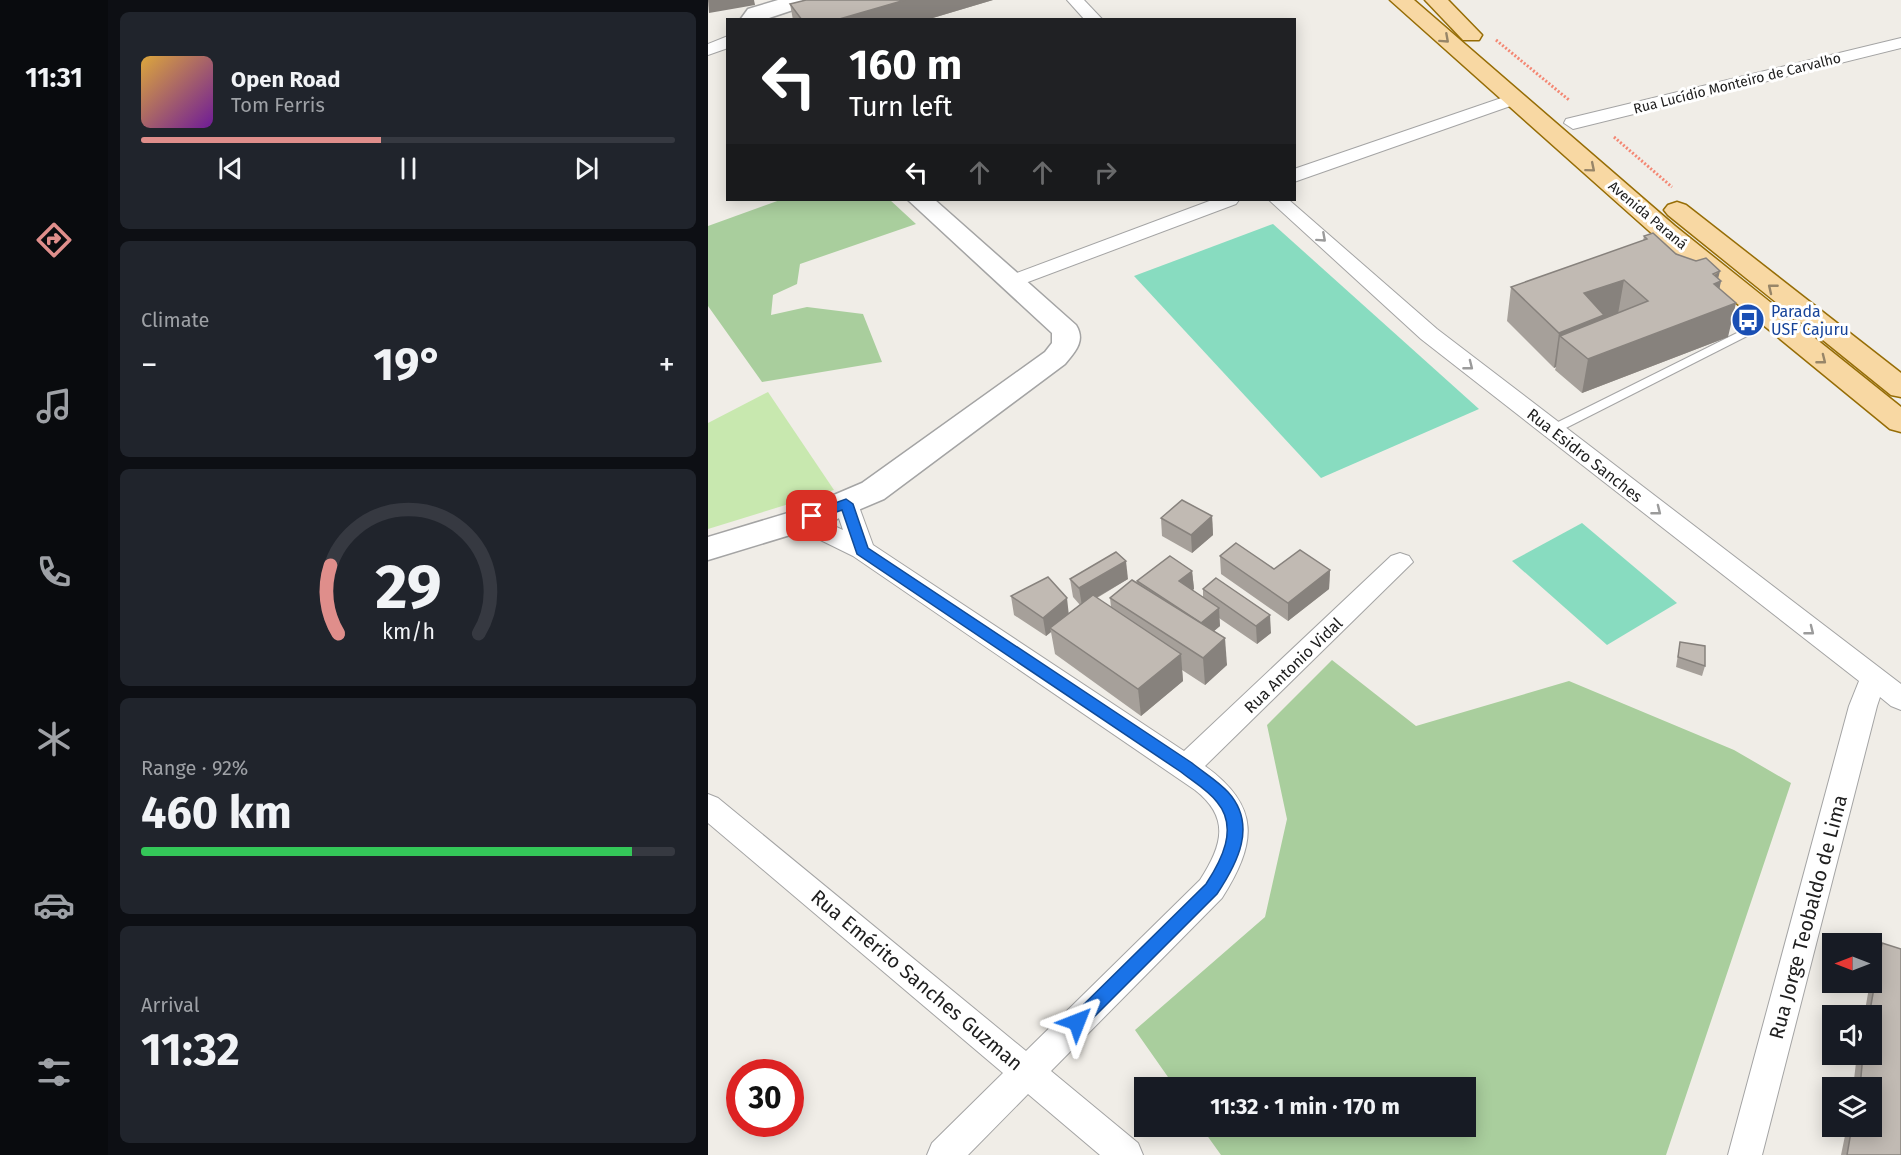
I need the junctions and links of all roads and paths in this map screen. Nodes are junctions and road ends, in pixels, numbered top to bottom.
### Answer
1 (800, 0) edge
2 (1076, 0) edge
3 (1401, 0) edge
4 (1436, 0) edge
5 (753, 18) edge
6 (1093, 18) edge
7 (726, 42) edge
8 (1901, 44) edge
9 (708, 50) edge
10 (1513, 99) junction
11 (1573, 123) junction
12 (1296, 175) edge
13 (921, 201) edge
14 (1226, 201) edge
15 (1279, 201) edge
16 (1013, 281) junction
17 (1751, 330) dead end
18 (1901, 388) edge
19 (1901, 422) edge
20 (1552, 430) junction
21 (846, 504) junction
22 (801, 520) junction
23 (708, 549) edge
24 (862, 550) junction
25 (1400, 562) dead end
26 (1873, 679) junction
27 (1901, 699) edge
28 (1186, 767) junction
29 (708, 806) edge
30 (1026, 1072) junction
31 (944, 1155) edge
32 (1126, 1155) edge
33 (1745, 1155) edge

1 - 5 street
2 - 6 street
3 -> 10 main road, Avenida Paraná
4 - 11 main road, Avenida Paraná
7 - 9 street
8 - 11 street, Rua Lucídio Monteiro de Carvalho
10 - 12 street
10 -> 19 main road, Avenida Paraná
18 -> 11 main road, Avenida Paraná
13 - 16 street
14 - 16 street
15 -> 20 street, Rua Esidro Sanches
16 - 21 street
17 - 20 lane
20 -> 26 street, Rua Esidro Sanches
21 - 22 street
21 - 24 street
22 - 23 street
22 - 24 street
24 - 28 street
25 - 28 street, Rua Antonio Vidal
26 - 27 street, Rua Esidro Sanches
26 - 33 street, Rua Jorge Teobaldo de Lima
28 - 30 street
29 - 30 street, Rua Emérito Sanches Guzman
30 - 31 street
30 - 32 street, Rua Emérito Sanches Guzman

